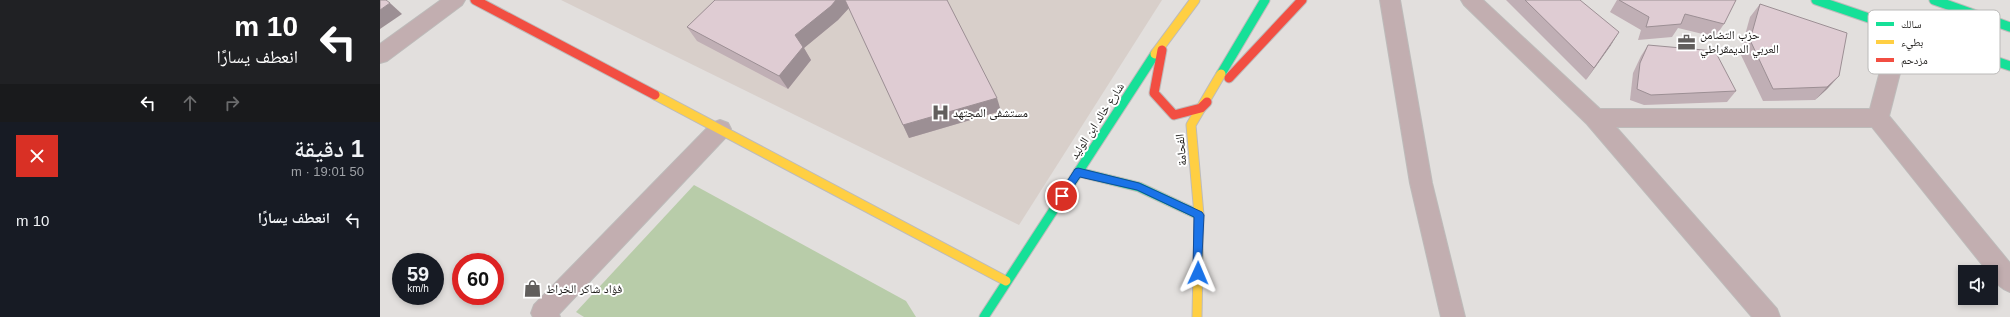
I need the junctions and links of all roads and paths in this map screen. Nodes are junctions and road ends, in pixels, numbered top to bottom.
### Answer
1 (455, 0) edge
2 (475, 0) edge
3 (1195, 0) edge
4 (1265, 0) edge
5 (1302, 0) edge
6 (1390, 0) edge
7 (1471, 0) edge
8 (1816, 0) edge
9 (1934, 0) edge
10 (1963, 10) edge
11 (1868, 18) edge
12 (2000, 23) edge
13 (2010, 26) edge
14 (1164, 41) junction
15 (380, 55) edge
16 (2000, 63) edge
17 (2010, 66) edge
18 (1890, 74) edge
19 (1201, 108) junction
20 (1595, 118) junction
21 (1878, 118) junction
22 (720, 129) junction
23 (1078, 172) junction
24 (1199, 215) junction
25 (1006, 281) junction
26 (2010, 281) edge
27 (545, 315) edge
28 (984, 317) edge
29 (1197, 317) edge
30 (1453, 317) edge
31 (1768, 317) edge

1 - 15 street
2 - 22 main road
3 - 14 main road, شارع خالد ابن الوليد
4 - 19 main road, الفحامة
5 - 19 main road
6 - 30 street
7 - 20 street
8 - 11 main road
9 - 10 main road
12 - 13 main road
14 - 19 main road
14 - 23 main road, شارع خالد ابن الوليد
16 - 17 main road
18 - 21 street
19 - 24 main road, الفحامة
20 - 21 street
20 - 31 street
21 - 26 street
22 - 25 main road
22 - 27 street
23 - 24 main road
23 - 25 main road, شارع خالد ابن الوليد
24 - 29 main road, الفحامة
25 - 28 main road, شارع خالد ابن الوليد

